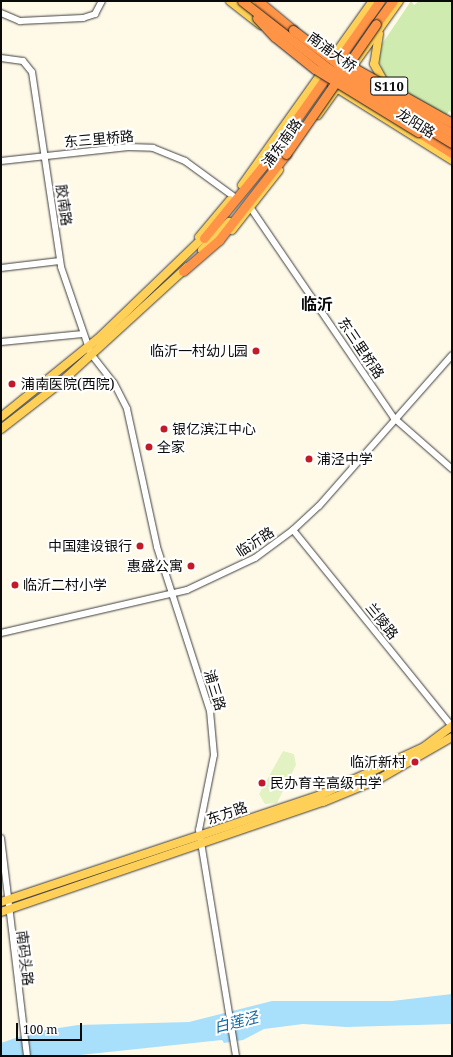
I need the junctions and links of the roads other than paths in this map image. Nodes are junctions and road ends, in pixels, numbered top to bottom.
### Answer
1 (102, 1) edge
2 (230, 1) edge
3 (241, 1) edge
4 (250, 1) edge
5 (258, 1) edge
6 (373, 1) edge
7 (381, 1) edge
8 (389, 1) edge
9 (393, 1) edge
10 (399, 1) edge
11 (1, 13) edge
12 (386, 19) junction
13 (293, 30) junction
14 (300, 42) junction
15 (1, 58) edge
16 (327, 64) junction
17 (332, 85) junction
18 (452, 124) edge
19 (452, 133) edge
20 (452, 143) edge
21 (452, 153) edge
22 (45, 156) junction
23 (452, 160) edge
24 (1, 161) edge
25 (234, 196) junction
26 (250, 207) junction
27 (204, 238) junction
28 (182, 259) junction
29 (60, 262) junction
30 (1, 268) edge
31 (183, 272) junction
32 (168, 283) junction
33 (83, 334) junction
34 (1, 342) edge
35 (90, 350) junction
36 (452, 355) edge
37 (1, 417) edge
38 (394, 418) junction
39 (1, 429) edge
40 (452, 470) edge
41 (293, 530) junction
42 (171, 594) junction
43 (1, 633) edge
44 (451, 724) edge
45 (452, 737) edge
46 (1, 838) edge
47 (201, 839) junction
48 (4, 900) edge
49 (4, 911) edge
50 (28, 1056) edge
51 (236, 1056) edge

1 - 11 street
2 - 14 main road
3 - 20 highway, 南浦大桥, bridge
3 - 21 highway, bridge
4 - 14 main road
5 - 13 highway, 南浦大桥
6 - 16 main road, 浦东南路
7 - 17 main road, 浦东南路
7 - 27 highway, bridge
8 - 17 main road, 浦东南路
9 - 31 highway, bridge
10 - 12 main road, 浦东南路
12 - 17 main road, 浦东南路
12 - 18 main road, 龙阳路 / S110
13 - 18 highway, bridge
13 - 19 highway, 南浦大桥, bridge
14 - 16 main road
15 - 22 street, 胶南路
16 - 25 main road, 浦东南路
17 - 23 main road, 龙阳路 / S110
17 - 26 main road, 浦东南路
17 - 27 main road, 浦东南路
17 - 31 main road, 浦东南路
22 - 24 street, 东三里桥路
22 - 25 street, 东三里桥路
22 - 29 street, 胶南路
25 - 28 main road, 浦东南路
26 - 32 main road, 浦东南路
26 - 38 street, 东三里桥路
27 - 28 main road, 浦东南路
28 - 35 main road, 浦东南路
29 - 30 street
29 - 33 street, 胶南路
31 - 32 main road, 浦东南路
32 - 35 main road, 浦东南路
33 - 34 street
33 - 35 street, 胶南路
35 - 37 main road, 浦东南路
35 - 39 main road, 浦东南路
35 - 42 street, 浦三路
36 - 38 street, 临沂路
38 - 40 street, 东三里桥路
38 - 41 street, 临沂路
41 - 42 street, 临沂路
41 - 44 street, 兰陵路
42 - 43 street, 临沂路
42 - 47 street, 浦三路
44 - 47 main road, 东方路
45 - 47 main road, 东方路
46 - 48 street, 南码头路
47 - 48 main road, 东方路
47 - 49 main road, 东方路
47 - 51 street, 浦三路
48 - 49 street, 南码头路
49 - 50 street, 南码头路

